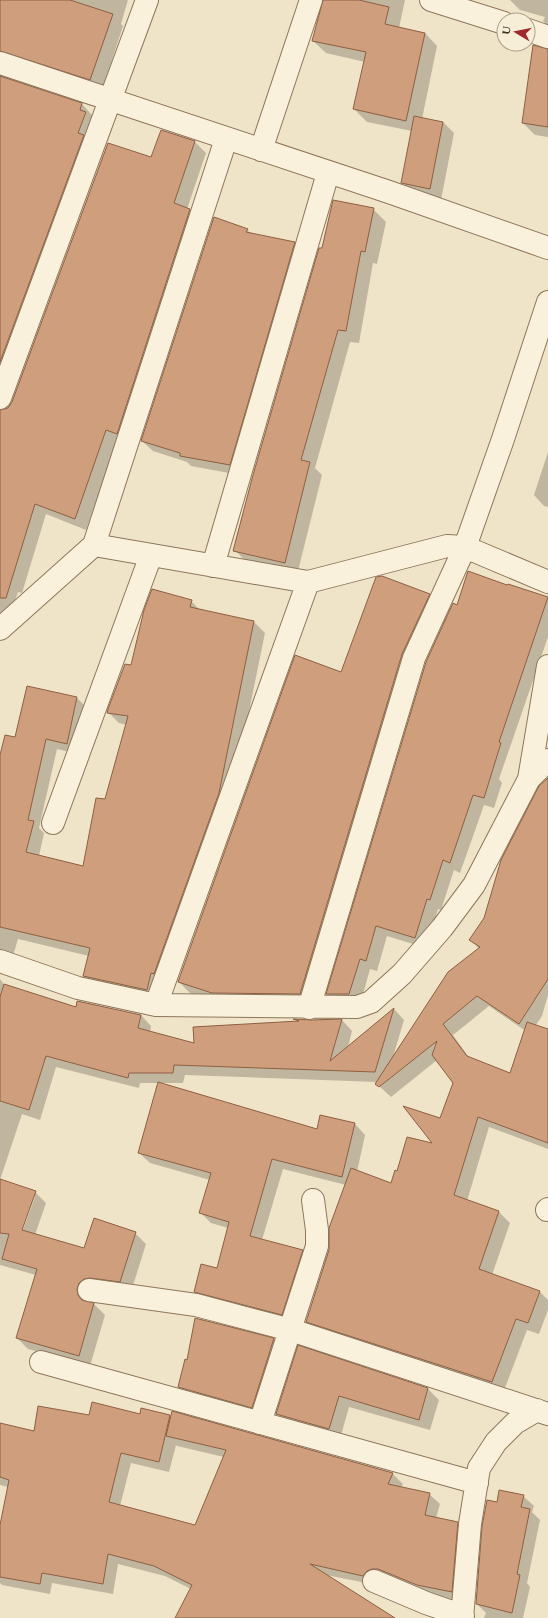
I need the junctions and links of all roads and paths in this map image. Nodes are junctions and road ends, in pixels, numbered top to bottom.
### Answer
1 (147, 0) edge
2 (311, 0) edge
3 (431, 0) edge
4 (496, 20) edge
5 (536, 32) edge
6 (548, 36) edge
7 (0, 63) edge
8 (110, 100) junction
9 (226, 138) junction
10 (261, 150) junction
11 (328, 173) junction
12 (548, 248) edge
13 (548, 302) edge
14 (0, 398) edge
15 (94, 545) junction
16 (465, 547) junction
17 (151, 555) junction
18 (213, 566) junction
19 (308, 582) junction
20 (548, 582) edge
21 (0, 629) edge
22 (548, 666) edge
23 (548, 760) edge
24 (529, 779) junction
25 (53, 823) dead end
26 (0, 961) edge
27 (156, 1005) junction
28 (309, 1008) junction
29 (313, 1200) dead end
30 (89, 1290) dead end
31 (291, 1330) junction
32 (41, 1362) dead end
33 (542, 1412) edge
34 (260, 1423) junction
35 (477, 1483) junction
36 (374, 1581) dead end
37 (462, 1617) edge

1 - 8 street
2 - 10 street
3 - 4 street
5 - 6 street
7 - 8 street
8 - 9 street
8 - 14 street
9 - 10 street
9 - 15 street
10 - 11 street
11 - 12 street
11 - 18 street
13 - 16 street
15 - 17 street
15 - 21 street
16 - 19 street
16 - 20 street
16 - 28 street
17 - 18 street
17 - 25 street
18 - 19 street
19 - 27 street
22 - 24 street
23 - 24 street
24 - 28 street
26 - 27 street
27 - 28 street
29 - 31 street
30 - 31 street
31 - 33 street
31 - 34 street
32 - 34 street
33 - 35 street
34 - 35 street
35 - 37 street
36 - 37 street

